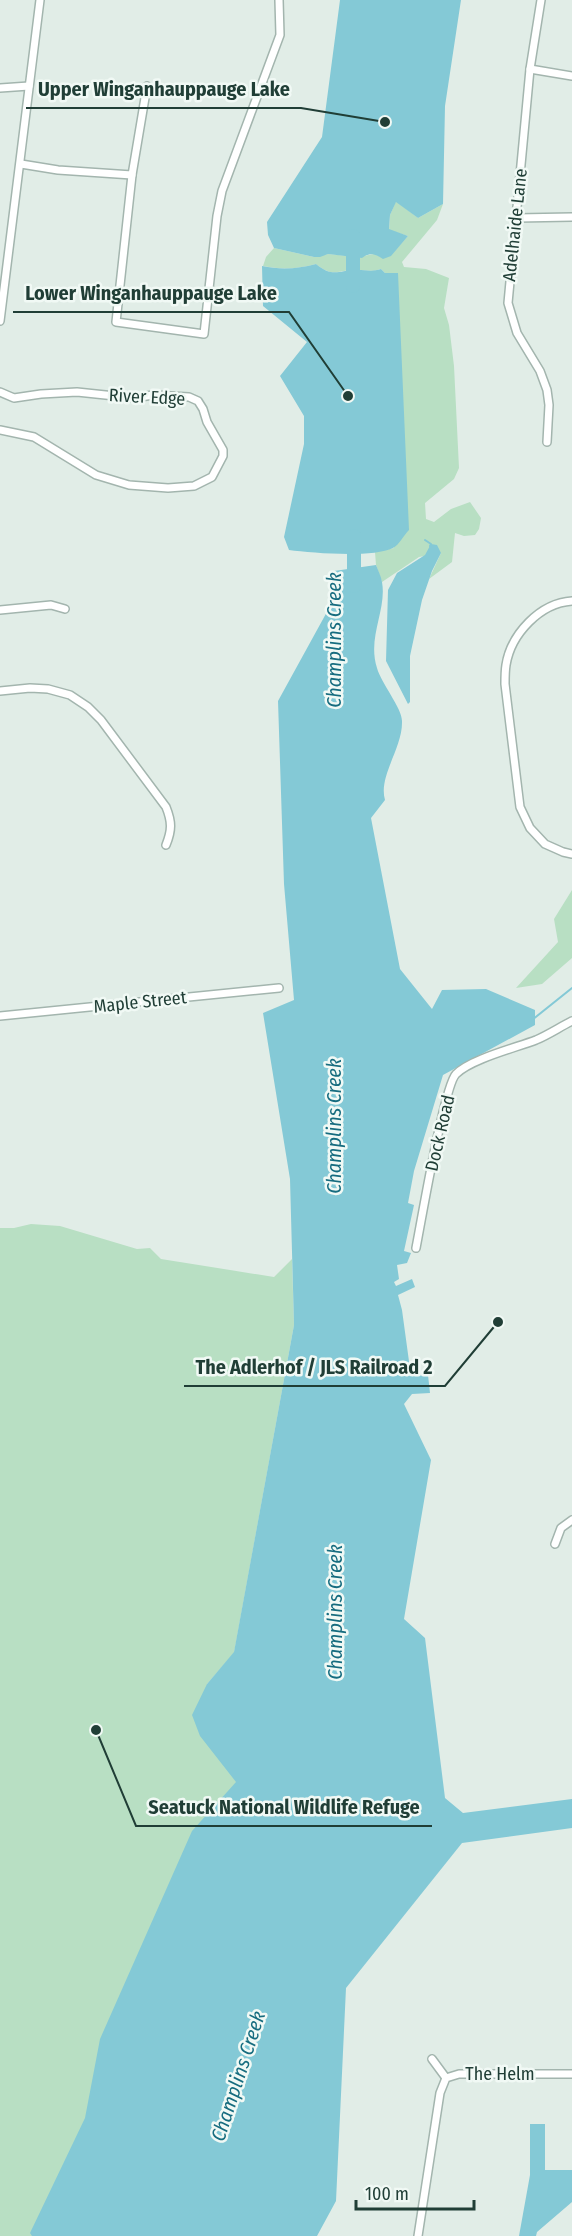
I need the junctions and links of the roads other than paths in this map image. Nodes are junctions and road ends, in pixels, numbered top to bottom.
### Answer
1 (40, 0) edge
2 (279, 0) edge
3 (541, 0) edge
4 (530, 69) junction
5 (572, 76) edge
6 (30, 86) junction
7 (147, 86) dead end
8 (0, 88) edge
9 (21, 164) junction
10 (132, 175) junction
11 (517, 218) junction
12 (572, 218) edge
13 (1, 303) edge
14 (0, 321) edge
15 (0, 392) edge
16 (0, 430) edge
17 (547, 442) dead end
18 (572, 601) edge
19 (65, 609) dead end
20 (0, 610) edge
21 (0, 691) edge
22 (166, 845) dead end
23 (572, 854) edge
24 (279, 988) dead end
25 (0, 1016) edge
26 (572, 1021) edge
27 (416, 1248) dead end
28 (572, 1520) edge
29 (555, 1544) dead end
30 (432, 2059) dead end
31 (572, 2074) edge
32 (446, 2078) junction
33 (418, 2236) edge

1 - 6 street
2 - 10 street
3 - 4 street, Adelhaide Lane
4 - 5 street
4 - 11 street, Adelhaide Lane
6 - 8 street
6 - 9 street
7 - 10 street
9 - 10 street
9 - 13 street
11 - 12 street
11 - 17 street, Adelhaide Lane
13 - 14 street
15 - 16 street, River Edge
18 - 23 street
19 - 20 street
21 - 22 street
24 - 25 street, Maple Street
26 - 27 street, Dock Road
28 - 29 street
30 - 32 street
31 - 32 street, The Helm
32 - 33 street, The Helm

